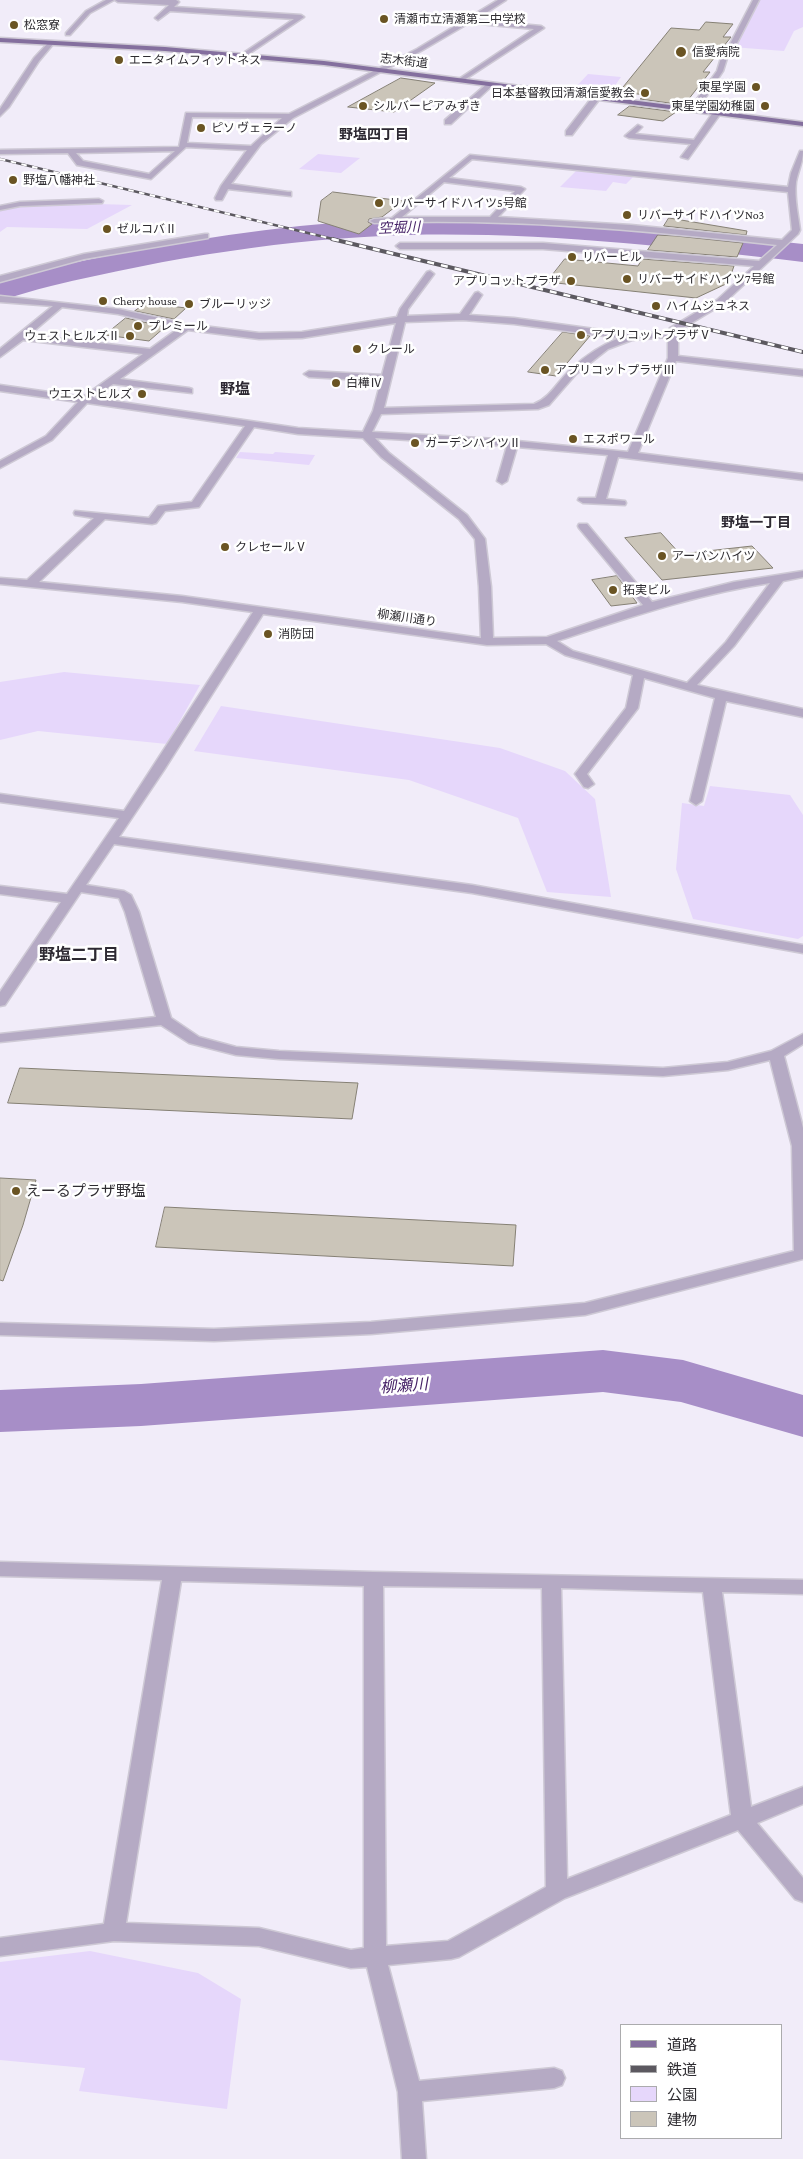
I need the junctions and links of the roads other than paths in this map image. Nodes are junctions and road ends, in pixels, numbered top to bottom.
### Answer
1 (110, 0) edge
2 (118, 0) edge
3 (503, 0) edge
4 (756, 0) edge
5 (177, 1) edge
6 (169, 9) junction
7 (158, 18) dead end
8 (468, 21) junction
9 (49, 34) dead end
10 (65, 34) joint
11 (0, 40) edge
12 (51, 43) junction
13 (60, 43) junction
14 (244, 55) junction
15 (380, 69) junction
16 (461, 80) junction
17 (490, 84) junction
18 (597, 97) junction
19 (693, 110) junction
20 (717, 113) junction
21 (0, 114) edge
22 (290, 116) junction
23 (448, 122) dead end
24 (803, 124) edge
25 (638, 127) dead end
26 (570, 133) dead end
27 (696, 142) junction
28 (182, 147) junction
29 (252, 148) junction
30 (0, 152) edge
31 (71, 152) junction
32 (803, 154) edge
33 (685, 157) dead end
34 (442, 180) junction
35 (225, 186) junction
36 (790, 190) junction
37 (288, 194) dead end
38 (219, 198) dead end
39 (99, 201) dead end
40 (0, 208) edge
41 (492, 219) junction
42 (394, 220) junction
43 (374, 221) dead end
44 (799, 233) edge
45 (204, 236) dead end
46 (784, 244) junction
47 (400, 246) dead end
48 (761, 264) junction
49 (430, 274) dead end
50 (0, 279) edge
51 (478, 295) dead end
52 (0, 299) edge
53 (61, 304) junction
54 (463, 317) junction
55 (402, 319) junction
56 (186, 327) junction
57 (673, 334) junction
58 (21, 336) junction
59 (631, 338) junction
60 (151, 352) junction
61 (0, 354) edge
62 (673, 358) junction
63 (803, 373) edge
64 (309, 374) dead end
65 (385, 378) junction
66 (112, 381) junction
67 (0, 388) edge
68 (189, 391) dead end
69 (85, 400) junction
70 (378, 411) junction
71 (251, 424) junction
72 (366, 435) junction
73 (513, 444) junction
74 (614, 453) junction
75 (632, 455) junction
76 (0, 465) edge
77 (803, 477) edge
78 (502, 481) dead end
79 (583, 500) dead end
80 (600, 501) junction
81 (621, 503) dead end
82 (80, 513) dead end
83 (104, 515) junction
84 (583, 526) dead end
85 (803, 574) edge
86 (779, 578) junction
87 (0, 581) edge
88 (30, 584) junction
89 (650, 607) junction
90 (259, 610) junction
91 (548, 640) junction
92 (487, 642) junction
93 (639, 673) junction
94 (689, 687) junction
95 (720, 696) junction
96 (803, 713) edge
97 (588, 784) dead end
98 (0, 798) edge
99 (696, 801) dead end
100 (128, 815) junction
101 (110, 840) junction
102 (0, 890) edge
103 (75, 893) junction
104 (803, 949) edge
105 (0, 1002) edge
106 (164, 1020) junction
107 (0, 1038) edge
108 (803, 1038) edge
109 (776, 1054) junction
110 (802, 1254) edge
111 (0, 1329) edge
112 (0, 1569) edge
113 (173, 1574) junction
114 (373, 1579) junction
115 (551, 1581) junction
116 (712, 1586) junction
117 (803, 1587) edge
118 (803, 1794) edge
119 (742, 1820) junction
120 (557, 1892) junction
121 (803, 1893) edge
122 (114, 1932) junction
123 (0, 1947) edge
124 (375, 1956) junction
125 (554, 2078) dead end
126 (410, 2092) junction
127 (414, 2159) edge

1 - 10 street
2 - 5 street
3 - 8 street
4 - 19 street
5 - 6 street
6 - 7 street
6 - 14 street
8 - 15 street
8 - 16 street
9 - 11 main road
10 - 13 main road
11 - 12 main road, 志木街道
12 - 13 main road, 志木街道
12 - 21 street
13 - 14 main road, 志木街道
14 - 15 main road, 志木街道
15 - 16 main road, 志木街道
15 - 22 street
16 - 17 main road, 志木街道
17 - 18 main road, 志木街道
17 - 23 street
18 - 19 main road, 志木街道
18 - 26 street
19 - 20 main road, 志木街道
20 - 24 main road, 志木街道
20 - 27 street
22 - 28 street
22 - 29 street
25 - 27 street
27 - 33 street
28 - 29 street
28 - 31 street
28 - 31 street
29 - 35 street
30 - 31 street
32 - 36 street
34 - 36 street
34 - 41 street
34 - 42 street
35 - 37 street
35 - 38 street
36 - 44 street
39 - 40 street
41 - 42 street
41 - 46 street
42 - 43 street
44 - 46 street
45 - 50 street
46 - 48 street
47 - 48 street
48 - 57 street
49 - 55 street
51 - 54 street
52 - 53 street
53 - 56 street
53 - 58 street
54 - 55 street
54 - 59 street
55 - 56 street
55 - 65 street
56 - 60 street
57 - 59 street
57 - 62 street
58 - 60 street
58 - 61 street
59 - 70 street
60 - 66 street
62 - 63 street
62 - 75 street
64 - 65 street
65 - 70 street
66 - 68 street
66 - 69 street
67 - 69 street
69 - 71 street
69 - 76 street
70 - 72 street
71 - 72 street
71 - 83 street
72 - 73 street
72 - 92 street
73 - 74 street
73 - 78 street
74 - 75 street
74 - 80 street
75 - 77 street
79 - 80 street
80 - 81 street
82 - 83 street
83 - 88 street
84 - 89 street
85 - 86 street, 柳瀬川通り
86 - 89 street, 柳瀬川通り
86 - 94 street
87 - 88 street, 柳瀬川通り
88 - 90 street, 柳瀬川通り
89 - 91 street, 柳瀬川通り
90 - 92 street, 柳瀬川通り
90 - 100 street
91 - 92 street, 柳瀬川通り
91 - 93 street
93 - 94 street
93 - 97 street
94 - 95 street
95 - 96 street
95 - 99 street
98 - 100 street
100 - 101 street
101 - 103 street
101 - 104 street
102 - 103 street
103 - 105 street
103 - 106 street
106 - 107 street
106 - 109 street
108 - 109 street
109 - 110 street
110 - 111 street
112 - 113 street
113 - 114 street
113 - 122 street
114 - 115 street
114 - 124 street
115 - 116 street
115 - 120 street
116 - 117 street
116 - 119 street
118 - 119 street
119 - 120 street
119 - 121 street
120 - 124 street
122 - 123 street
122 - 124 street
124 - 126 street
125 - 126 street
126 - 127 street

